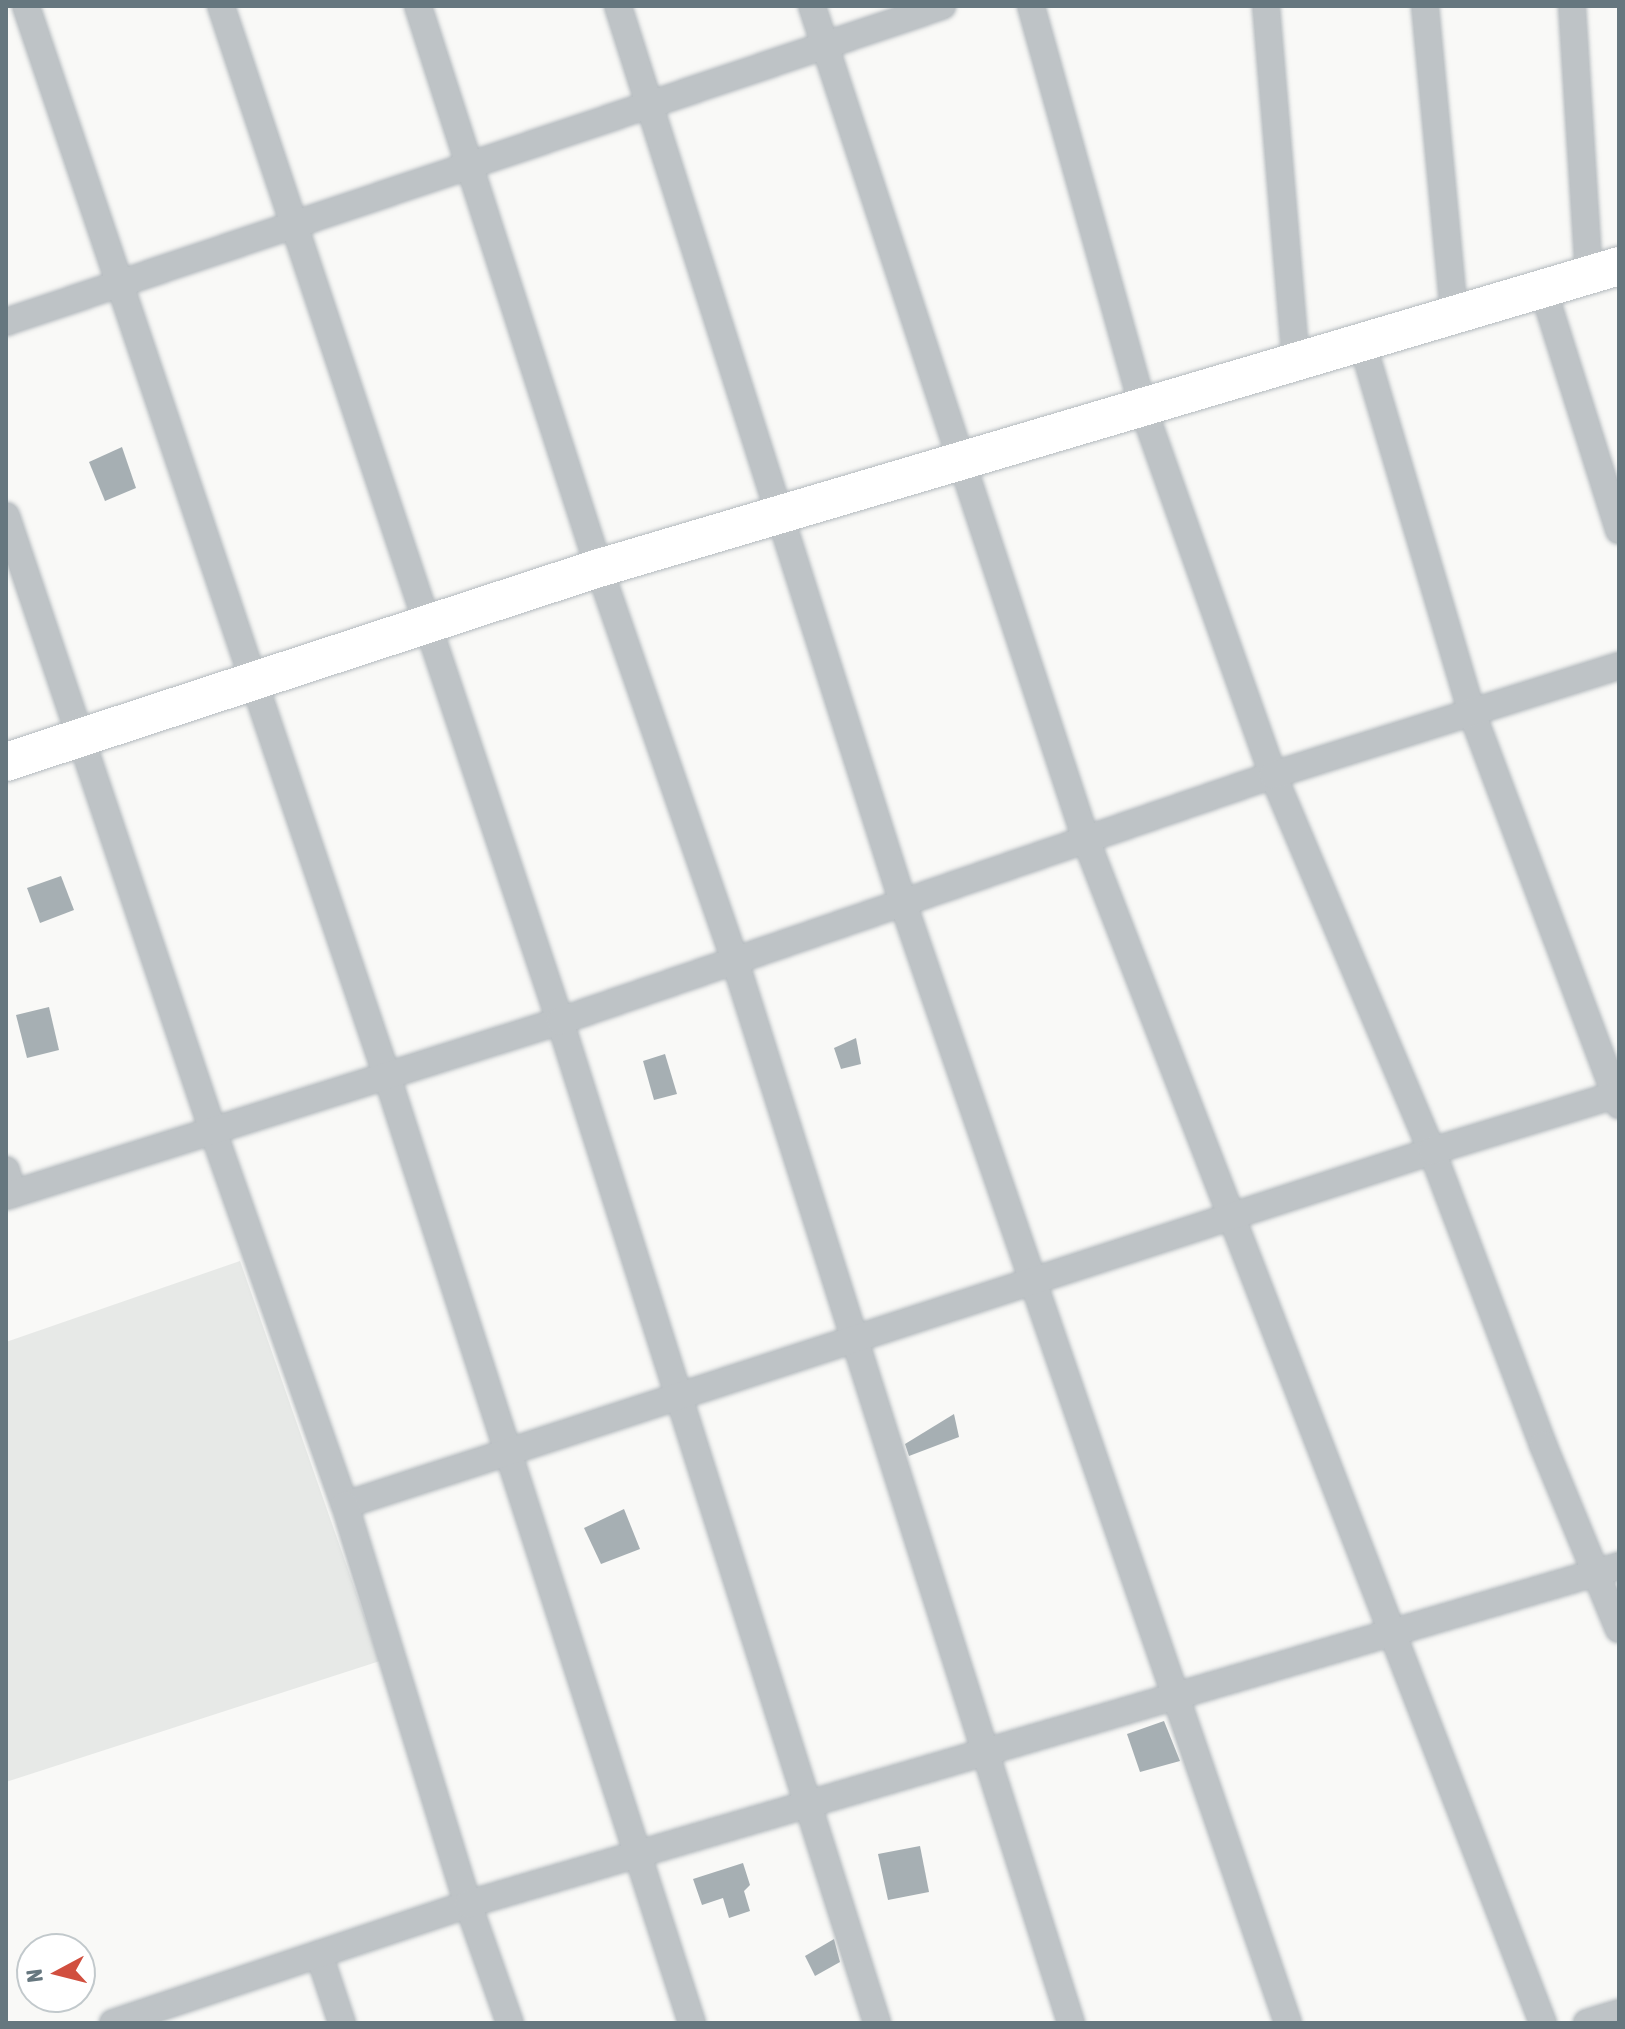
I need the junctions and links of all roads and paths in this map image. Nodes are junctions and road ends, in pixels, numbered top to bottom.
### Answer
1 (26, 6) edge
2 (221, 6) edge
3 (418, 6) edge
4 (618, 6) edge
5 (812, 6) edge
6 (942, 6) edge
7 (1031, 6) edge
8 (1266, 6) edge
9 (1425, 6) edge
10 (1572, 6) edge
11 (825, 46) junction
12 (650, 104) junction
13 (469, 165) junction
14 (294, 225) junction
15 (1604, 270) edge
16 (119, 283) junction
17 (1543, 289) junction
18 (1454, 315) junction
19 (6, 322) edge
20 (1362, 342) junction
21 (1296, 362) junction
22 (1143, 408) junction
23 (961, 461) junction
24 (1610, 472) edge
25 (780, 515) junction
26 (6, 516) edge
27 (1619, 530) edge
28 (599, 568) junction
29 (427, 624) junction
30 (1619, 666) edge
31 (253, 681) junction
32 (1472, 713) junction
33 (80, 737) junction
34 (6, 762) edge
35 (1273, 775) junction
36 (1086, 840) junction
37 (903, 903) junction
38 (735, 961) junction
39 (560, 1021) junction
40 (387, 1076) junction
41 (1618, 1098) edge
42 (213, 1131) junction
43 (1432, 1151) junction
44 (8, 1187) edge
45 (1231, 1216) junction
46 (1033, 1281) junction
47 (855, 1339) junction
48 (680, 1396) junction
49 (508, 1452) junction
50 (345, 1505) junction
51 (1607, 1570) edge
52 (1619, 1629) edge
53 (1392, 1633) junction
54 (1176, 1696) junction
55 (985, 1752) junction
56 (810, 1803) junction
57 (638, 1854) junction
58 (468, 1904) junction
59 (319, 1954) junction
60 (147, 2018) edge
61 (113, 2023) edge
62 (342, 2023) edge
63 (510, 2023) edge
64 (692, 2023) edge
65 (877, 2023) edge
66 (1071, 2023) edge
67 (1288, 2023) edge
68 (1543, 2023) edge

1 - 16 street
2 - 14 street
3 - 13 street
4 - 12 street
5 - 11 street
6 - 11 street
7 - 22 street
8 - 21 street
9 - 18 street
10 - 15 street
11 - 12 street
11 - 23 street
12 - 13 street
12 - 25 street
13 - 14 street
13 - 28 street
14 - 16 street
14 - 29 street
15 - 17 street
16 - 19 street
16 - 31 street
17 - 18 street
17 - 24 street
18 - 20 street
20 - 21 street
20 - 32 street
21 - 22 street
22 - 23 street
22 - 35 street
23 - 25 street
23 - 36 street
24 - 27 street
25 - 28 street
25 - 37 street
26 - 33 street
28 - 29 street
28 - 38 street
29 - 31 street
29 - 39 street
30 - 32 street
31 - 33 street
31 - 40 street
32 - 35 street
32 - 41 street
33 - 34 street
33 - 42 street
35 - 36 street
35 - 43 street
36 - 37 street
36 - 45 street
37 - 38 street
37 - 46 street
38 - 39 street
38 - 47 street
39 - 40 street
39 - 48 street
40 - 42 street
40 - 49 street
41 - 43 street
42 - 44 street
42 - 50 street
43 - 45 street
43 - 51 street
45 - 46 street
45 - 53 street
46 - 47 street
46 - 54 street
47 - 48 street
47 - 55 street
48 - 49 street
48 - 56 street
49 - 50 street
49 - 57 street
50 - 58 street
51 - 52 street
51 - 53 street
53 - 54 street
53 - 68 street
54 - 55 street
54 - 67 street
55 - 56 street
55 - 66 street
56 - 57 street
56 - 65 street
57 - 58 street
57 - 64 street
58 - 59 street
58 - 63 street
59 - 60 street
59 - 62 street
60 - 61 street

